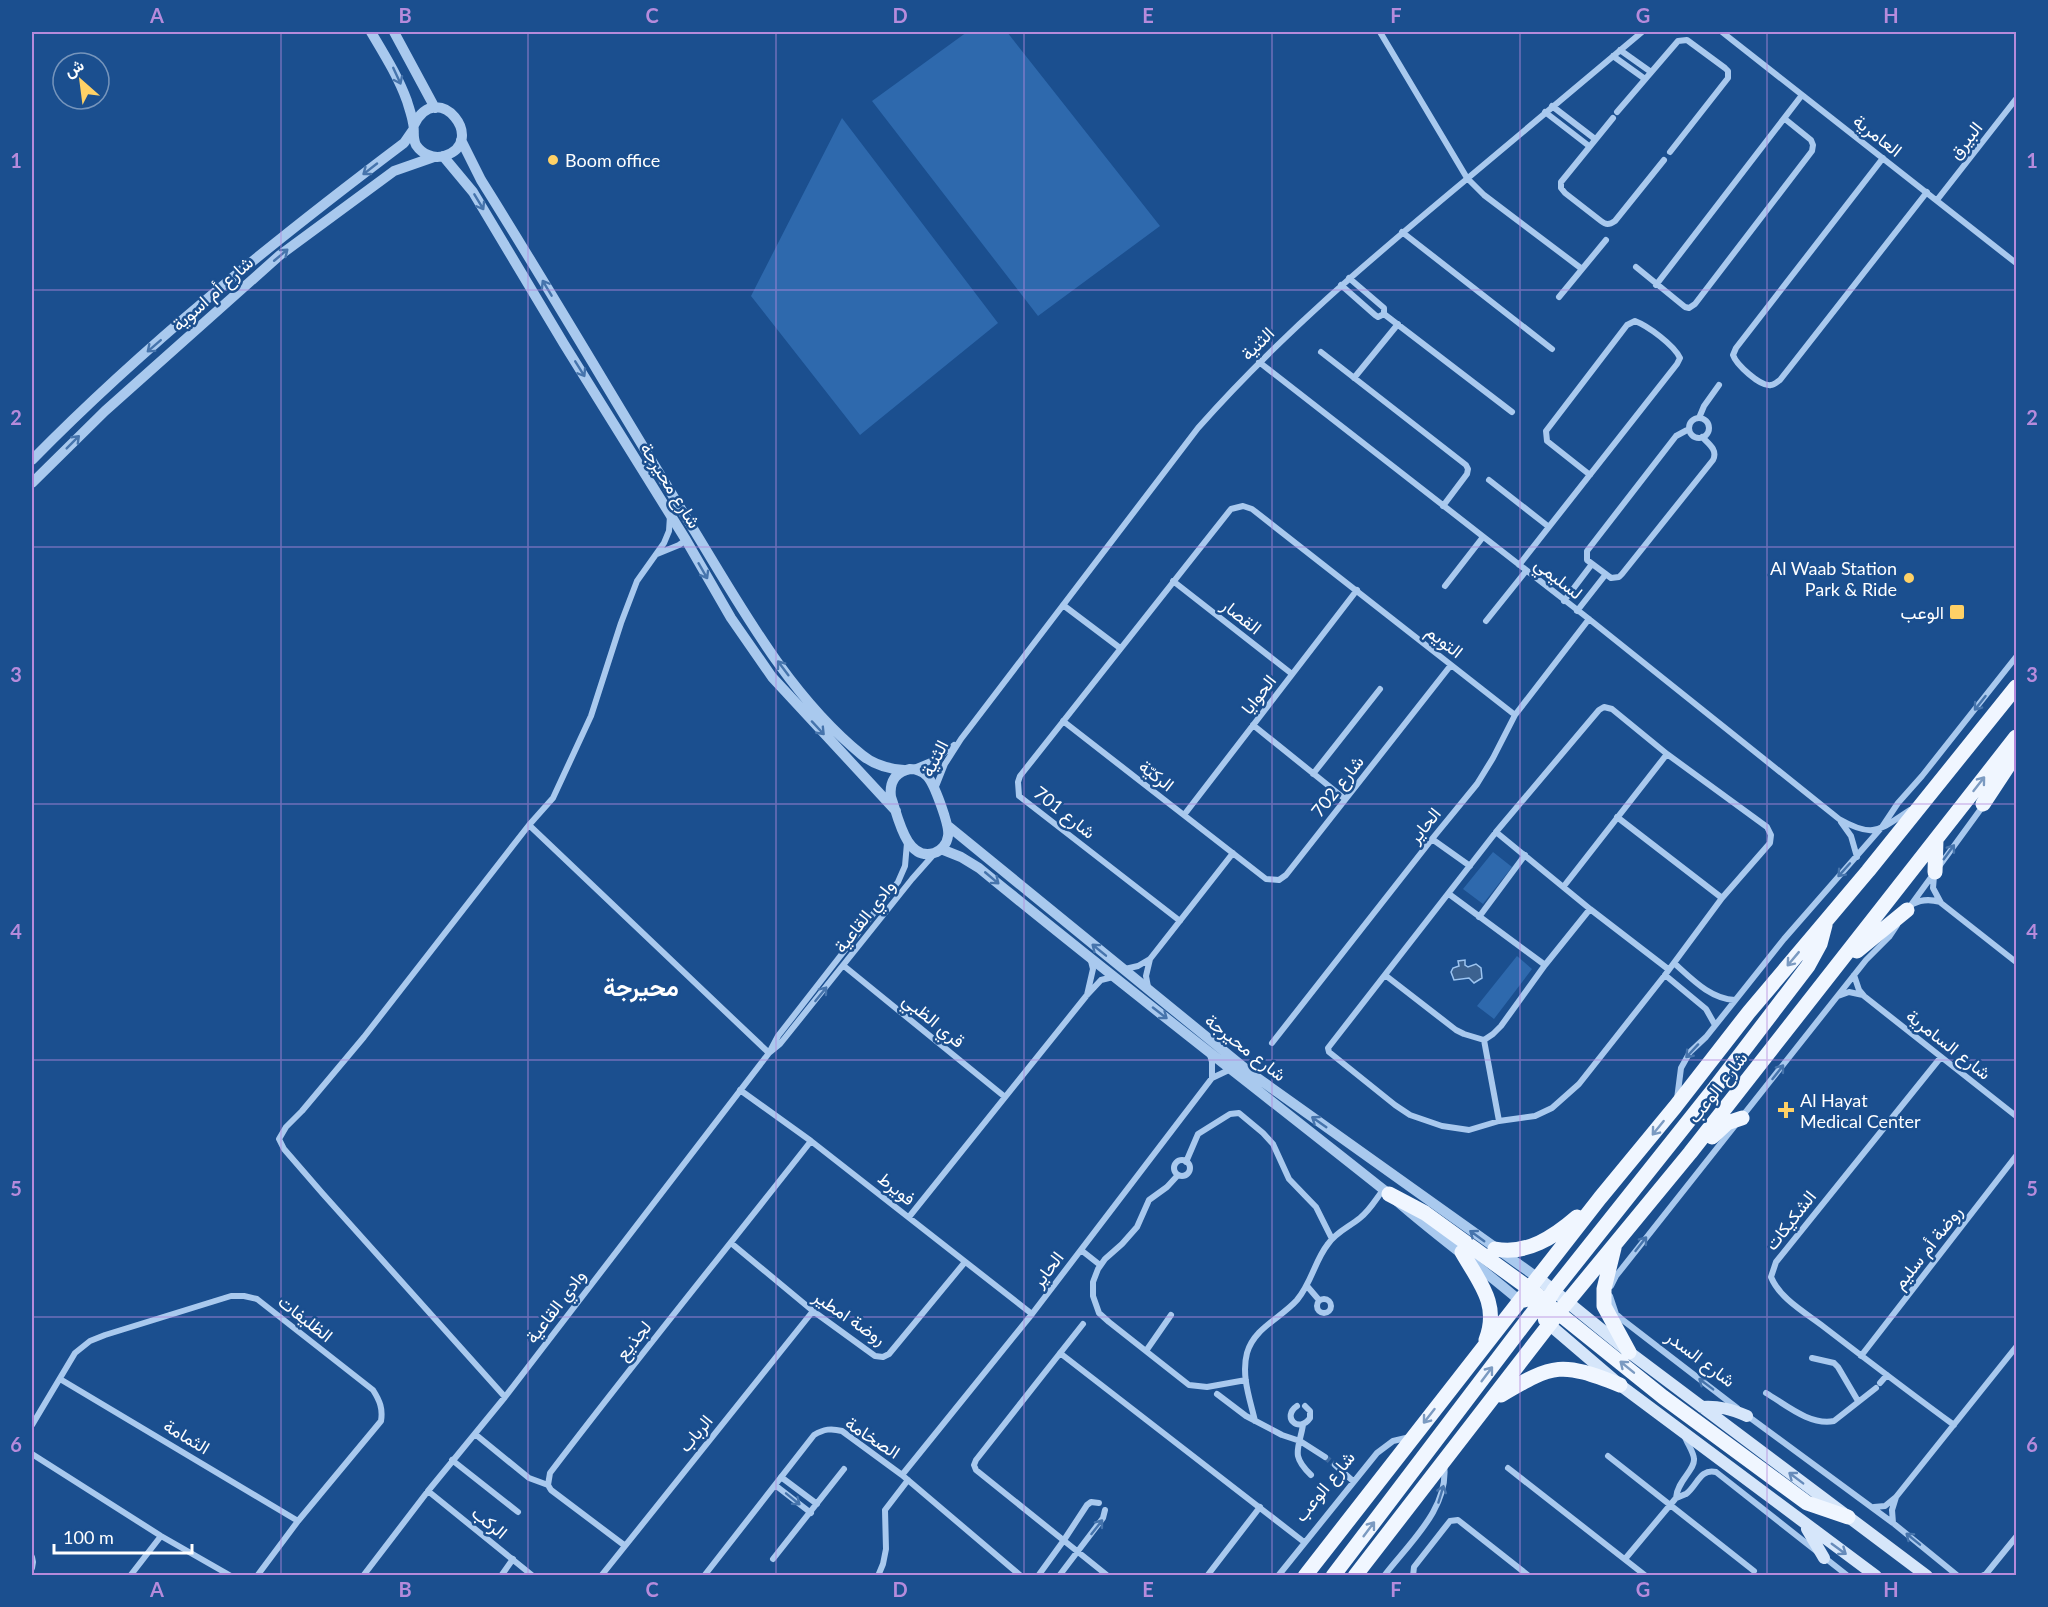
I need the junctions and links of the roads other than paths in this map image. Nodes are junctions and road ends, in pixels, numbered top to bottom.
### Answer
1 (371, 32) edge
2 (394, 32) edge
3 (1380, 32) edge
4 (1642, 32) edge
5 (1722, 32) edge
6 (1620, 50) junction
7 (1613, 56) junction
8 (1651, 72) junction
9 (1645, 79) junction
10 (1802, 95) junction
11 (2015, 102) edge
12 (1552, 106) junction
13 (435, 108) junction
14 (1545, 112) junction
15 (1785, 119) junction
16 (413, 128) junction
17 (1595, 139) junction
18 (461, 140) junction
19 (1589, 146) junction
20 (1670, 152) dead end
21 (438, 157) junction
22 (1883, 158) junction
23 (1664, 160) dead end
24 (1467, 178) junction
25 (1927, 192) junction
26 (1937, 200) junction
27 (1402, 232) junction
28 (1606, 240) dead end
29 (2016, 263) edge
30 (1636, 267) dead end
31 (1582, 269) junction
32 (1348, 278) junction
33 (1341, 285) junction
34 (1656, 285) junction
35 (1559, 297) dead end
36 (1384, 314) junction
37 (1398, 324) junction
38 (1552, 349) dead end
39 (1321, 352) dead end
40 (1259, 362) junction
41 (1354, 378) junction
42 (1719, 385) dead end
43 (1512, 412) dead end
44 (1700, 418) junction
45 (1689, 429) junction
46 (1702, 437) junction
47 (32, 460) edge
48 (1590, 475) junction
49 (1489, 480) dead end
50 (32, 483) edge
51 (1443, 506) junction
52 (670, 515) junction
53 (1549, 527) junction
54 (696, 534) junction
55 (1483, 537) junction
56 (686, 540) junction
57 (656, 554) junction
58 (1592, 564) junction
59 (1519, 565) junction
60 (1526, 571) junction
61 (1606, 574) junction
62 (1173, 581) junction
63 (1445, 586) dead end
64 (1357, 590) junction
65 (1564, 601) junction
66 (1063, 605) junction
67 (1577, 611) junction
68 (1588, 620) junction
69 (1486, 621) dead end
70 (1120, 648) junction
71 (2016, 657) edge
72 (1451, 665) junction
73 (1292, 674) junction
74 (2016, 687) edge
75 (1380, 689) dead end
76 (1515, 715) junction
77 (1063, 721) junction
78 (1253, 725) junction
79 (2016, 737) edge
80 (961, 739) junction
81 (1667, 754) junction
82 (2016, 754) edge
83 (2016, 763) edge
84 (907, 769) junction
85 (1313, 774) junction
86 (934, 791) junction
87 (1345, 799) junction
88 (1924, 801) junction
89 (1983, 804) junction
90 (896, 811) junction
91 (1184, 815) junction
92 (1617, 818) junction
93 (1839, 819) junction
94 (529, 825) junction
95 (947, 825) junction
96 (1882, 827) junction
97 (1496, 832) junction
98 (1432, 839) junction
99 (1936, 839) junction
100 (907, 841) junction
101 (939, 850) junction
102 (1233, 853) junction
103 (1525, 855) junction
104 (1857, 857) junction
105 (1470, 866) junction
106 (1935, 872) junction
107 (1564, 886) junction
108 (1449, 894) junction
109 (1722, 898) junction
110 (1941, 903) junction
111 (1590, 909) junction
112 (1907, 910) junction
113 (1479, 916) junction
114 (1827, 919) junction
115 (1180, 921) junction
116 (1150, 959) junction
117 (1091, 960) junction
118 (2016, 961) edge
119 (1674, 963) junction
120 (1545, 965) junction
121 (844, 966) junction
122 (1121, 968) junction
123 (1667, 972) junction
124 (1832, 973) junction
125 (1385, 975) junction
126 (1854, 975) junction
127 (1113, 977) junction
128 (1151, 993) junction
129 (1087, 995) junction
130 (1837, 996) junction
131 (1864, 996) junction
132 (1735, 1000) junction
133 (1715, 1025) junction
134 (1484, 1040) junction
135 (1272, 1043) dead end
136 (1209, 1051) junction
137 (769, 1053) junction
138 (1941, 1057) junction
139 (1232, 1069) junction
140 (1212, 1078) junction
141 (740, 1090) junction
142 (1005, 1097) junction
143 (1675, 1107) junction
144 (2016, 1116) edge
145 (1742, 1118) junction
146 (1499, 1121) junction
147 (811, 1141) junction
148 (1690, 1153) junction
149 (2016, 1156) edge
150 (1186, 1162) junction
151 (1178, 1175) junction
152 (1386, 1192) junction
153 (1600, 1198) junction
154 (909, 1217) junction
155 (1332, 1239) junction
156 (731, 1243) junction
157 (1615, 1244) junction
158 (1495, 1249) junction
159 (1081, 1250) junction
160 (1462, 1252) junction
161 (965, 1262) junction
162 (1100, 1264) junction
163 (1306, 1286) junction
164 (1529, 1289) junction
165 (1319, 1300) dead end
166 (1549, 1305) junction
167 (813, 1311) junction
168 (1032, 1314) junction
169 (1171, 1315) dead end
170 (1083, 1324) dead end
171 (2016, 1347) edge
172 (1146, 1351) junction
173 (1629, 1352) junction
174 (1060, 1353) junction
175 (1479, 1354) junction
176 (1861, 1356) junction
177 (1812, 1358) dead end
178 (1887, 1375) junction
179 (60, 1379) junction
180 (1246, 1380) junction
181 (1620, 1385) junction
182 (1766, 1393) dead end
183 (1217, 1394) dead end
184 (505, 1397) junction
185 (1493, 1399) junction
186 (1858, 1401) junction
187 (1297, 1406) dead end
188 (1305, 1406) dead end
189 (1702, 1407) junction
190 (1747, 1416) junction
191 (1255, 1421) junction
192 (32, 1425) edge
193 (1303, 1425) junction
194 (1954, 1425) junction
195 (474, 1434) junction
196 (1683, 1434) junction
197 (1413, 1437) junction
198 (1300, 1441) junction
199 (32, 1454) edge
200 (1608, 1456) dead end
201 (1325, 1457) tunnel mouth
202 (452, 1460) junction
203 (1444, 1460) junction
204 (1335, 1465) tunnel mouth
205 (1508, 1468) dead end
206 (844, 1469) dead end
207 (1311, 1474) dead end
208 (781, 1477) junction
209 (905, 1477) junction
210 (1353, 1481) junction
211 (548, 1485) junction
212 (775, 1485) junction
213 (428, 1491) junction
214 (1896, 1497) junction
215 (1676, 1498) junction
216 (1100, 1503) dead end
217 (817, 1504) junction
218 (1670, 1505) junction
219 (1869, 1505) junction
220 (1260, 1507) junction
221 (1105, 1510) dead end
222 (518, 1512) dead end
223 (811, 1513) junction
224 (1848, 1517) junction
225 (298, 1521) junction
226 (1804, 1523) junction
227 (1893, 1523) junction
228 (161, 1536) junction
229 (2016, 1537) edge
230 (1064, 1540) junction
231 (1304, 1542) junction
232 (624, 1545) junction
233 (1078, 1551) junction
234 (32, 1557) edge
235 (1824, 1558) junction
236 (513, 1559) junction
237 (773, 1559) dead end
238 (1625, 1559) junction
239 (32, 1568) edge
240 (1754, 1571) dead end
241 (130, 1575) edge
242 (231, 1575) edge
243 (257, 1575) edge
244 (363, 1575) edge
245 (501, 1575) edge
246 (533, 1575) edge
247 (601, 1575) edge
248 (704, 1575) edge
249 (878, 1575) edge
250 (1021, 1575) edge
251 (1038, 1575) edge
252 (1059, 1575) edge
253 (1108, 1575) edge
254 (1207, 1575) edge
255 (1278, 1575) edge
256 (1305, 1575) edge
257 (1333, 1575) edge
258 (1355, 1575) edge
259 (1384, 1575) edge
260 (1414, 1575) edge
261 (1529, 1575) edge
262 (1646, 1575) edge
263 (1848, 1575) edge
264 (1876, 1575) edge
265 (1927, 1575) edge
266 (1958, 1575) edge
267 (1985, 1575) edge

1 -> 16 street
2 - 13 street
3 - 24 street
4 - 6 street, الثنية
5 - 10 street, العامرية
6 - 7 street, الثنية
6 - 8 street
7 - 9 street
7 - 12 street, الثنية
8 - 9 street
8 - 20 street
9 - 17 street
10 - 15 street
10 - 22 street, العامرية
11 - 26 street, البيرق
12 - 14 street, الثنية
12 - 17 street
13 - 16 street
13 - 18 street
14 - 19 street
14 - 24 street, الثنية
15 - 34 street
15 - 34 street
16 - 21 street
16 -> 47 street, شارع أم اسوية
17 - 19 street
18 - 21 street
54 -> 18 street, شارع محيرجة
19 - 23 street
50 -> 21 street, شارع أم اسوية
21 -> 52 street, شارع محيرجة
22 - 25 street, العامرية
22 - 25 street
24 - 27 street, الثنية
24 - 31 street
25 - 26 street, العامرية
26 - 29 street, العامرية
27 - 32 street, الثنية
27 - 38 street
28 - 31 street
30 - 34 street
31 - 35 street
32 - 33 street, الثنية
32 - 36 street
33 - 36 street
33 - 40 street, الثنية
36 - 37 street
37 - 41 street
37 - 43 street
39 - 41 street
40 - 51 street, لسليمي
40 - 66 street, الثنية
41 - 51 street
42 - 44 street
44 - 45 street
44 - 46 street
45 - 46 street
45 - 58 street
46 - 61 street
48 - 48 street
48 - 53 street
49 - 53 street
51 - 55 street, لسليمي
52 - 56 street, شارع محيرجة
52 - 57 street
53 - 59 street
54 - 56 street
84 -> 54 street, شارع محيرجة
55 - 59 street, لسليمي
55 - 63 street
56 - 57 street
56 -> 90 street, شارع محيرجة
57 - 94 street
58 - 61 street
58 - 65 street
59 - 60 street, لسليمي
60 - 65 street, لسليمي
60 - 69 street
61 - 67 street
62 - 64 street, شارع 701
62 - 70 street, شارع 701
62 - 73 street, القصار
64 - 72 street, التويم
64 - 73 street, الحوايا
65 - 67 street, لسليمي
66 - 70 street
66 - 80 street, الثنية
67 - 68 street, لسليمي
68 - 76 street, الحاير
68 - 93 street, لسليمي
70 - 77 street, شارع 701
71 -> 96 street, شارع الوعب
72 - 76 street, التويم
72 - 87 street, شارع 702
73 - 78 street, الحوايا
74 - 88 main road, شارع الوعب
75 - 85 street
76 - 98 street, الحاير
77 - 91 street, الركيّة
77 - 115 street, شارع 701
78 - 85 street
78 - 91 street, الحوايا
99 -> 79 main road, شارع الوعب
80 - 84 street, الثنية
80 - 86 street, الثنية
81 - 92 street
81 - 97 street
81 - 109 street
82 - 89 main road
83 - 89 street
84 - 86 street
84 - 90 street
85 - 87 street
86 - 95 street
87 - 102 street, شارع 702
88 - 96 street
88 - 114 main road, شارع الوعب
106 -> 89 street
90 - 100 street
91 - 102 street, الركيّة
92 - 107 street
92 - 109 street
93 - 96 street, لسليمي
93 - 104 street, لسليمي
94 - 137 street
94 - 184 street
95 - 101 street
122 -> 95 street, شارع محيرجة
96 - 104 street, شارع الوعب
97 - 103 street
97 - 105 street
98 - 105 street
98 - 135 street, الحاير
99 - 106 main road
99 - 124 main road, شارع الوعب
100 - 101 street, شارع محيرجة
100 - 137 street, وادي القاعية
101 -> 117 street, شارع محيرجة
101 - 121 street, وادي القاعية
102 - 115 street
103 - 107 street
103 - 113 street
104 -> 132 street, شارع الوعب
105 - 108 street
106 - 110 street
106 - 112 street
107 - 111 street
108 - 113 street
108 - 125 street
109 - 119 street
110 - 112 street
110 - 118 street
111 - 120 street
111 - 123 street
112 - 124 main road
112 - 126 street
113 - 120 street
114 -> 143 main road, شارع الوعب
114 - 166 main road
115 - 116 street
116 - 122 street
116 - 128 street
117 - 127 street, شارع محيرجة
117 - 129 street
119 - 123 street
119 - 132 street
120 - 134 street
137 -> 121 street, وادي القاعية
121 - 142 street, قري الظبي
122 - 128 street, شارع محيرجة
123 - 133 street
123 - 146 street
124 - 148 main road, شارع الوعب
125 - 134 street
125 - 146 street
126 - 130 street
126 - 131 street, شارع السامرية
127 - 129 street
127 -> 136 street, شارع محيرجة
158 -> 128 street, شارع محيرجة
129 - 142 street
130 - 131 street
145 -> 130 street
131 - 138 street, شارع السامرية
132 - 133 street, شارع الوعب
133 -> 143 street, شارع الوعب
134 - 146 street
136 - 139 street, شارع محيرجة
136 - 140 street
137 - 141 street, وادي القاعية
138 - 144 street, شارع السامرية
138 - 176 street, الشكيكات
139 - 140 street, الحاير
139 - 152 street, شارع محيرجة
140 - 159 street, الحاير
141 - 147 street, فويرط
141 - 184 street, وادي القاعية
142 - 154 street
143 -> 153 main road, شارع الوعب
145 - 148 main road
190 -> 145 street, شارع السدر
147 - 154 street, فويرط
147 - 156 street, لجذيع
148 - 157 main road, شارع الوعب
149 - 176 street, روضة أم سليم
150 - 151 street
150 - 151 street
150 - 155 street
151 - 162 street
152 - 155 street
152 - 160 street, شارع محيرجة
152 - 164 main road
153 - 158 main road
153 - 164 main road, شارع الوعب
154 - 161 street, فويرط
155 - 163 street
156 - 167 street, روضة امطير
156 - 211 street, لجذيع
157 - 166 main road, شارع الوعب
157 - 173 main road
158 - 164 street, شارع محيرجة
159 - 162 street
159 - 168 street, الحاير
160 - 164 street, شارع محيرجة
160 - 175 main road
161 - 167 street, روضة امطير
161 - 168 street, فويرط
162 - 172 street
163 - 165 street
163 - 180 street
164 - 166 main road
164 - 166 main road
164 - 175 main road, شارع الوعب
166 - 173 main road
166 - 181 main road
166 - 185 main road, شارع الوعب
224 -> 166 main road
257 -> 166 main road
167 - 232 street, الرباب
168 - 209 street, الحاير
169 - 172 street
170 - 174 street
171 - 194 street
172 - 180 street
173 - 189 main road
174 - 220 street
174 - 230 street
175 -> 197 main road, شارع الوعب
176 - 178 street, الشكيكات
177 - 186 street
178 - 186 street
178 - 194 street, الشكيكات
179 - 192 street, الظليفات
179 - 225 street, الثمامة
179 - 225 street, الظليفات
180 - 191 street
181 - 185 main road
181 - 196 main road
182 - 186 street
183 - 191 street
184 - 195 street, وادي القاعية
185 - 203 main road, شارع الوعب
187 - 193 street
188 - 193 street
189 - 190 main road
224 -> 189 main road
190 - 219 street, شارع السدر
191 - 198 street
193 - 198 street
194 - 214 street
195 - 202 street, وادي القاعية
195 - 211 street
196 - 215 street
196 - 226 main road
197 - 210 street, شارع الوعب
197 - 256 main road, شارع الوعب
198 - 201 street
198 - 207 street
199 - 228 street
200 - 218 street
202 - 213 street, وادي القاعية
202 - 222 street
203 - 258 main road, شارع الوعب
259 -> 203 street
204 - 210 street
205 - 238 street
206 - 217 street
208 - 209 street, الصخامة
208 - 212 street, الصخامة
208 - 217 street
209 - 249 street, الحاير
209 - 250 street, الصخامة
210 - 231 street, شارع الوعب
211 - 232 street
212 -> 223 street
212 - 248 street, الصخامة
213 - 236 street, الركب
213 - 244 street, وادي القاعية
214 - 219 street
214 - 227 street
215 - 218 street
215 - 235 street
216 - 230 street
217 - 223 street
218 - 238 street
218 - 240 street
219 - 227 street, شارع السدر
220 - 231 street
220 - 254 street
233 -> 221 street
223 - 237 street
224 - 265 main road
225 - 243 street, الظليفات
226 - 235 main road
226 -> 264 main road
266 -> 227 street, شارع السدر
228 - 241 street
228 - 242 street
229 - 267 street
230 - 233 street
230 - 251 street
231 - 255 street, شارع الوعب
232 - 247 street, الرباب
233 - 252 street
233 - 253 street
234 - 239 street
235 - 263 street
236 - 245 street
236 - 246 street, الركب
238 - 262 street
260 - 261 street

